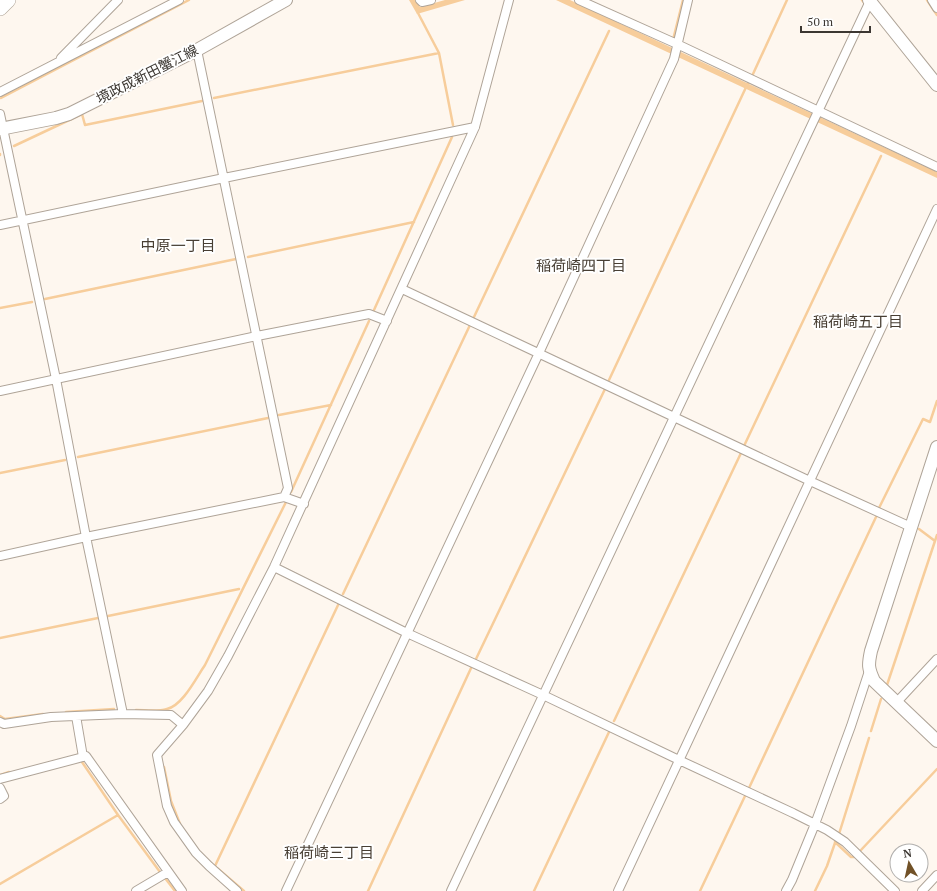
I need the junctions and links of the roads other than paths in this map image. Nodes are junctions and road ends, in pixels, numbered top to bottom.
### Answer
1 (8, 0) edge
2 (118, 0) edge
3 (179, 0) edge
4 (286, 0) edge
5 (420, 0) edge
6 (431, 0) edge
7 (509, 0) edge
8 (579, 0) edge
9 (688, 0) edge
10 (870, 0) edge
11 (932, 0) edge
12 (0, 8) edge
13 (937, 8) edge
14 (678, 44) junction
15 (197, 50) junction
16 (56, 63) junction
17 (937, 85) edge
18 (0, 92) edge
19 (818, 111) junction
20 (0, 114) edge
21 (475, 127) junction
22 (1, 129) edge
23 (937, 167) edge
24 (224, 178) junction
25 (937, 209) edge
26 (22, 220) junction
27 (0, 224) edge
28 (402, 289) junction
29 (387, 321) junction
30 (257, 336) junction
31 (539, 353) junction
32 (56, 379) junction
33 (0, 391) edge
34 (675, 417) junction
35 (937, 447) edge
36 (810, 481) junction
37 (284, 497) junction
38 (304, 504) junction
39 (912, 527) junction
40 (86, 537) junction
41 (0, 556) edge
42 (274, 567) junction
43 (407, 633) junction
44 (937, 659) edge
45 (869, 671) junction
46 (543, 696) junction
47 (896, 703) junction
48 (123, 714) junction
49 (76, 716) junction
50 (0, 722) edge
51 (183, 725) junction
52 (937, 741) edge
53 (83, 756) junction
54 (679, 760) junction
55 (0, 779) edge
56 (0, 788) edge
57 (0, 799) edge
58 (815, 824) junction
59 (168, 872) junction
60 (937, 875) edge
61 (136, 891) edge
62 (182, 891) edge
63 (237, 891) edge
64 (286, 891) edge
65 (452, 891) edge
66 (618, 891) edge
67 (786, 891) edge
68 (896, 891) edge
69 (922, 891) edge

1 - 12 highway
2 - 16 street
3 - 16 street
4 - 15 street, 境政成新田蟹江線
5 - 6 street
7 - 21 street
8 - 14 street
9 - 14 street
10 - 17 street
10 - 19 street
11 - 13 street
14 - 19 street
14 - 31 street
15 - 22 street, 境政成新田蟹江線
15 - 24 street
16 - 18 street
19 - 23 street
19 - 34 street
20 - 22 street
21 - 24 street
21 - 28 street
22 - 26 street
24 - 26 street
24 - 30 street
25 - 36 street
26 - 27 street
26 - 32 street
28 - 29 street
28 - 31 street
29 - 30 street
29 - 38 street
30 - 32 street
30 - 37 street
31 - 34 street
31 - 43 street
32 - 33 street
32 - 40 street
34 - 36 street
34 - 46 street
35 - 39 street
36 - 39 street
36 - 54 street
37 - 38 street
37 - 40 street
38 - 42 street
39 - 45 street
40 - 41 street
40 - 48 street
42 - 43 street
42 - 51 street
43 - 46 street
43 - 64 street
44 - 47 street
45 - 47 street
45 - 58 street
46 - 54 street
46 - 65 street
47 - 52 street
48 - 49 street
48 - 51 street
49 - 50 street
49 - 53 street
51 - 63 street
53 - 55 street
53 - 59 street
54 - 58 street
54 - 66 street
56 - 57 street
58 - 67 street
58 - 68 street
59 - 61 street
59 - 62 street
60 - 69 street

